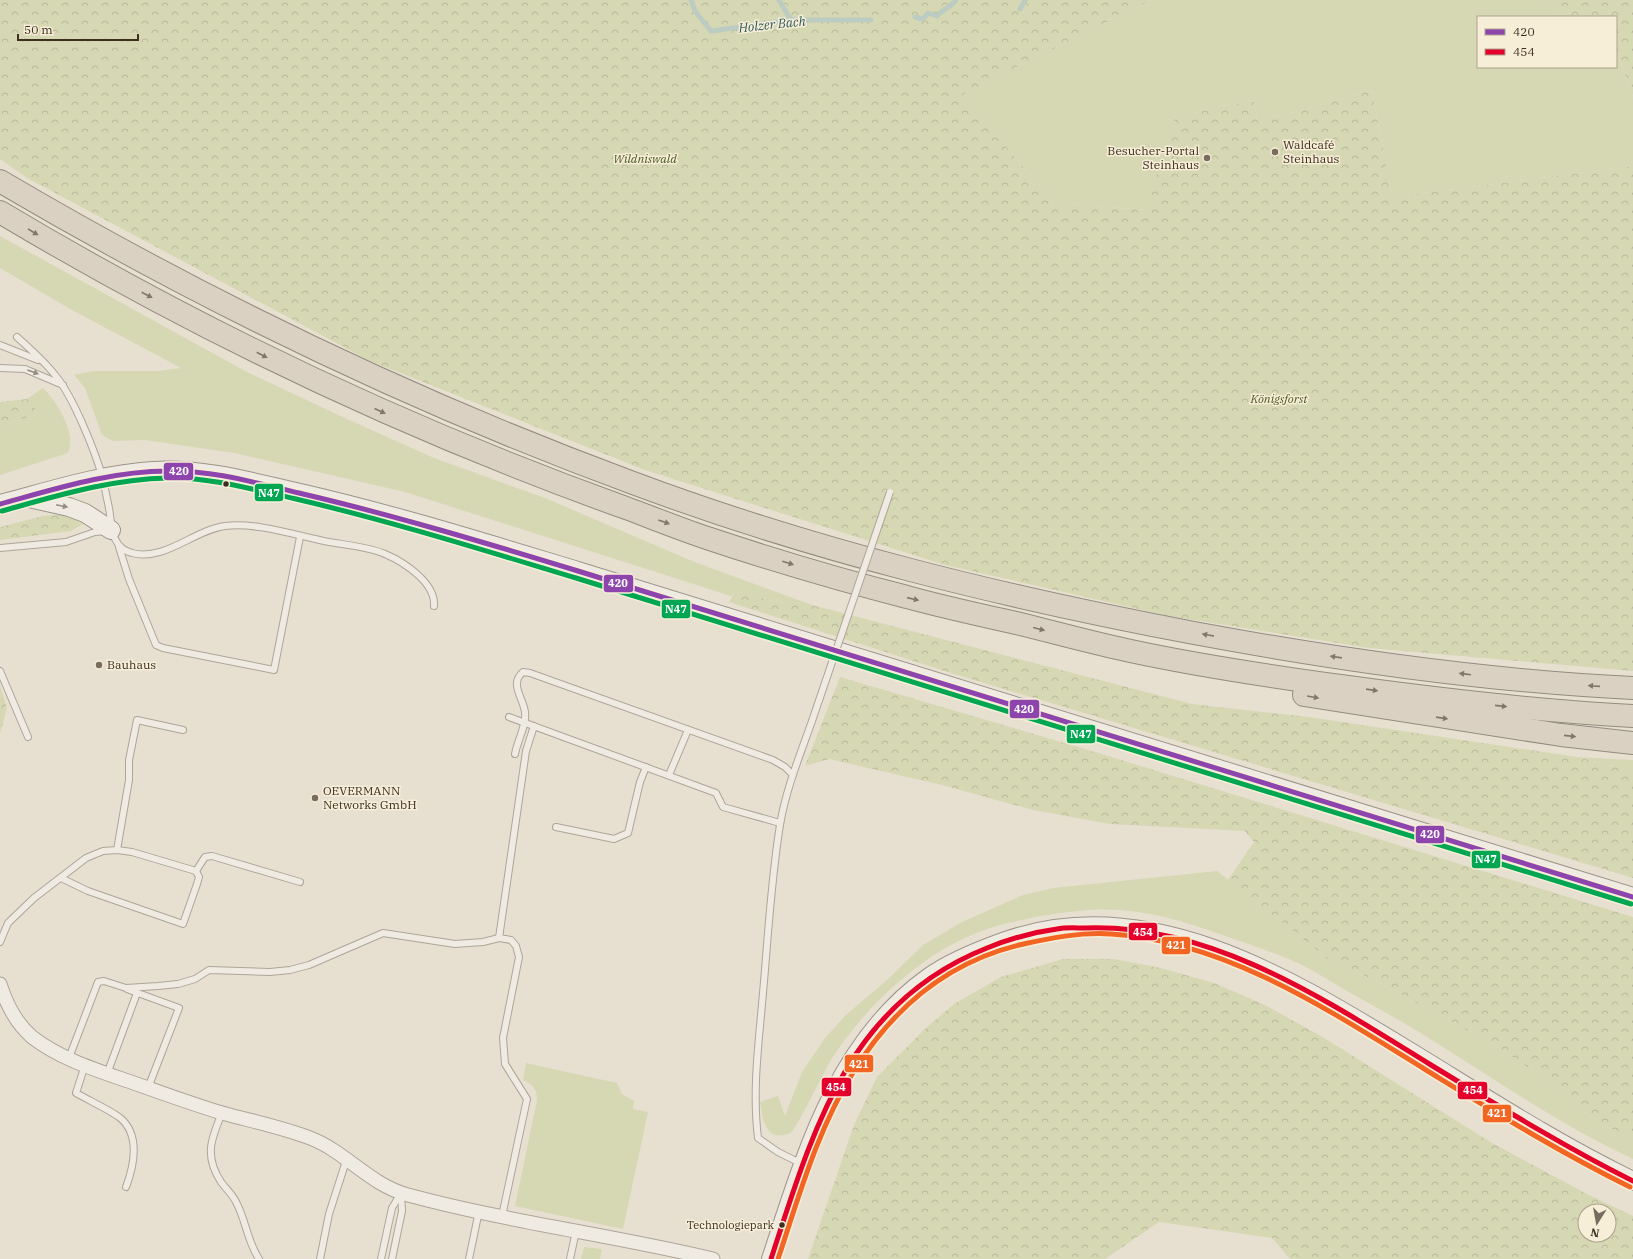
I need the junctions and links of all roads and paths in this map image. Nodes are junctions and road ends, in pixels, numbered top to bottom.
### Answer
1 (0, 181) edge
2 (0, 212) edge
3 (17, 337) dead end
4 (0, 344) edge
5 (43, 362) junction
6 (0, 368) edge
7 (64, 386) junction
8 (102, 478) junction
9 (890, 492) dead end
10 (24, 497) junction
11 (0, 504) edge
12 (111, 530) junction
13 (300, 537) junction
14 (119, 547) junction
15 (0, 548) edge
16 (434, 606) dead end
17 (1127, 650) junction
18 (0, 671) edge
19 (1633, 688) edge
20 (1633, 716) edge
21 (509, 717) dead end
22 (523, 723) junction
23 (534, 726) junction
24 (183, 730) dead end
25 (688, 730) junction
26 (28, 737) dead end
27 (1633, 743) edge
28 (515, 754) dead end
29 (646, 767) junction
30 (793, 775) junction
31 (669, 776) junction
32 (780, 824) junction
33 (556, 828) dead end
34 (117, 850) junction
35 (196, 871) junction
36 (61, 878) junction
37 (300, 882) dead end
38 (1633, 897) edge
39 (499, 938) junction
40 (0, 942) edge
41 (0, 984) edge
42 (126, 988) junction
43 (137, 994) junction
44 (69, 1058) junction
45 (85, 1065) junction
46 (107, 1074) junction
47 (148, 1088) junction
48 (222, 1113) junction
49 (346, 1160) junction
50 (803, 1164) junction
51 (1633, 1181) edge
52 (126, 1187) dead end
53 (401, 1194) junction
54 (479, 1211) junction
55 (502, 1216) junction
56 (576, 1232) junction
57 (259, 1259) edge
58 (320, 1259) edge
59 (381, 1259) edge
60 (392, 1259) edge
61 (469, 1259) edge
62 (570, 1259) edge
63 (713, 1259) edge
64 (772, 1259) edge

19 -> 1 highway
2 -> 17 highway
3 - 5 lane
4 - 5 lane
5 - 7 lane
6 -> 7 lane
7 - 8 lane
8 - 10 main road
8 - 12 lane
8 - 38 main road
9 - 30 lane, bridge
10 - 11 main road
10 -> 12 main road
12 - 14 lane
12 - 15 lane
13 - 14 lane
13 - 14 lane
13 - 16 lane
17 -> 20 highway
17 -> 27 highway
18 - 26 lane
21 - 22 lane
22 - 23 lane
22 - 25 lane
22 - 28 lane
23 - 29 lane
23 - 39 lane
24 - 34 lane
25 - 30 lane
25 - 31 lane
29 - 31 lane
29 - 33 lane
30 - 32 lane
31 - 32 lane
32 - 50 lane
34 - 35 lane
34 - 36 lane
35 - 36 lane
35 - 37 lane
36 - 40 lane
39 - 42 lane
39 - 55 lane
41 - 44 street
42 - 43 lane
42 - 44 lane
43 - 46 lane
43 - 47 lane
44 - 45 street
45 - 46 street
45 - 52 lane
46 - 47 street
47 - 48 street
48 - 49 street
48 - 57 lane
49 - 53 street
49 - 58 lane
50 - 51 main road
50 - 64 main road
53 - 54 street
53 - 59 lane
53 - 60 lane
54 - 55 street
54 - 61 lane
55 - 56 street
56 - 62 lane
56 - 63 street

